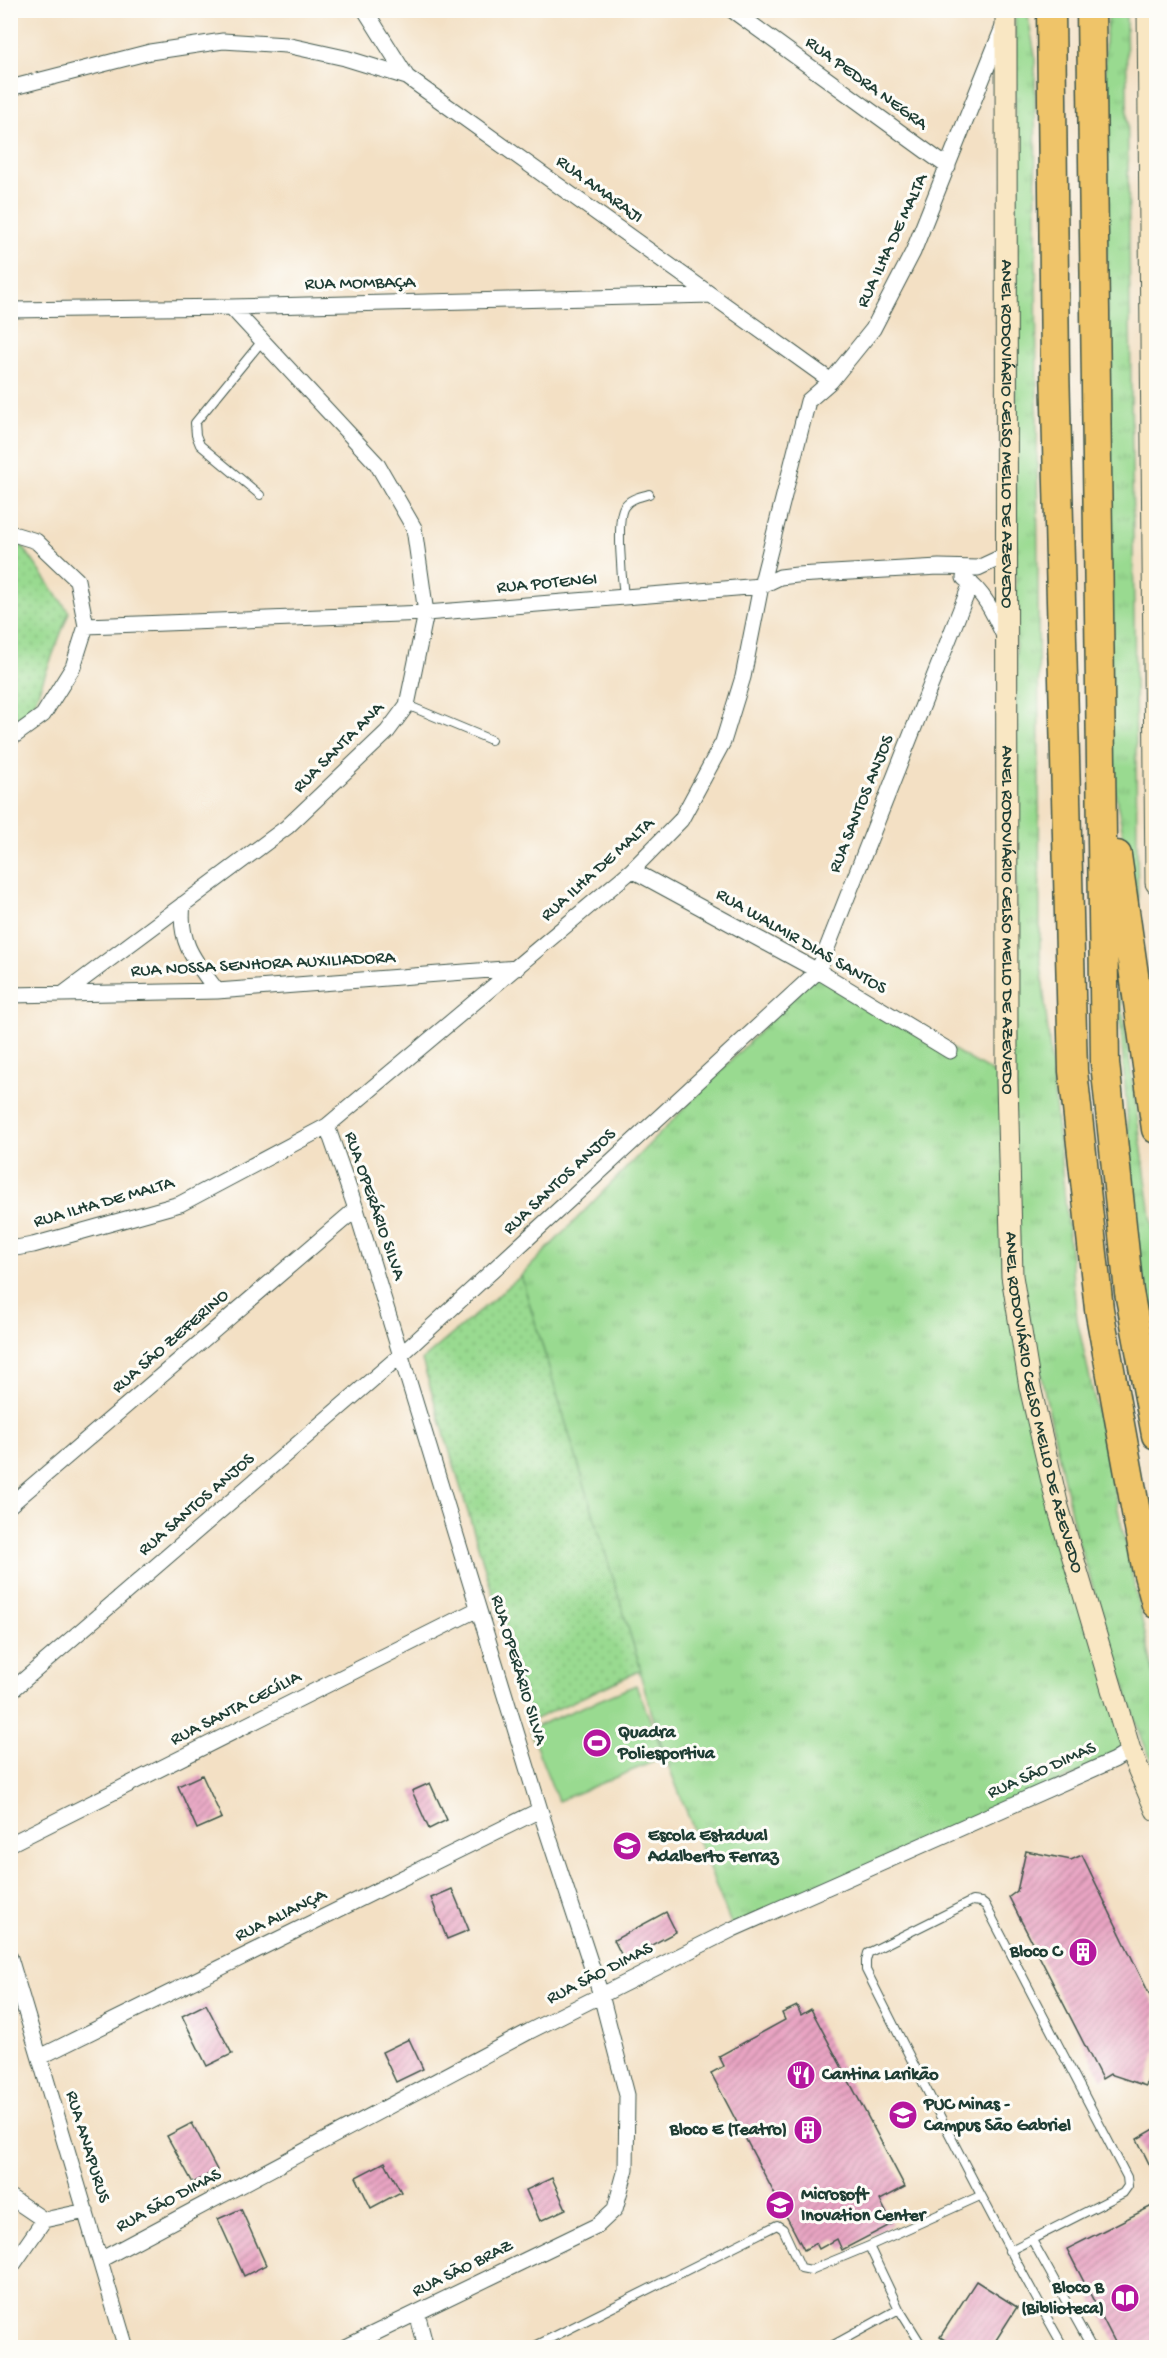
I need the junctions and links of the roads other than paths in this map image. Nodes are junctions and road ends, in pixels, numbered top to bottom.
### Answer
1 (366, 10) edge
2 (732, 10) edge
3 (1036, 10) edge
4 (1052, 10) edge
5 (1091, 10) edge
6 (1101, 10) edge
7 (1148, 10) edge
8 (1006, 16) edge
9 (407, 77) junction
10 (1052, 80) junction
11 (1091, 86) junction
12 (10, 88) edge
13 (948, 167) junction
14 (1153, 248) edge
15 (711, 295) junction
16 (231, 307) junction
17 (10, 310) edge
18 (262, 341) junction
19 (831, 381) junction
20 (1154, 442) edge
21 (649, 494) dead end
22 (260, 495) dead end
23 (10, 532) edge
24 (1155, 549) edge
25 (1006, 555) junction
26 (939, 567) junction
27 (971, 583) junction
28 (761, 586) junction
29 (624, 597) junction
30 (426, 613) junction
31 (86, 626) junction
32 (1006, 642) junction
33 (407, 705) junction
34 (10, 739) edge
35 (491, 740) dead end
36 (1101, 744) junction
37 (632, 870) junction
38 (1156, 883) edge
39 (183, 904) junction
40 (517, 968) junction
41 (818, 971) junction
42 (217, 991) junction
43 (63, 994) junction
44 (10, 995) edge
45 (950, 1052) dead end
46 (327, 1126) junction
47 (1156, 1129) edge
48 (357, 1209) junction
49 (33, 1245) junction
50 (10, 1249) edge
51 (10, 1261) edge
52 (402, 1354) junction
53 (1156, 1435) edge
54 (10, 1505) edge
55 (1156, 1604) edge
56 (478, 1609) junction
57 (10, 1692) edge
58 (1130, 1750) junction
59 (540, 1810) junction
60 (1156, 1810) edge
61 (10, 1844) edge
62 (10, 1958) edge
63 (600, 1995) junction
64 (40, 2057) junction
65 (980, 2196) junction
66 (10, 2197) edge
67 (86, 2211) junction
68 (44, 2220) junction
69 (598, 2225) joint
70 (1032, 2240) junction
71 (869, 2246) junction
72 (1009, 2251) junction
73 (100, 2260) junction
74 (10, 2269) edge
75 (899, 2309) junction
76 (417, 2313) junction
77 (126, 2348) edge
78 (344, 2348) edge
79 (426, 2348) edge
80 (531, 2348) edge
81 (828, 2348) edge
82 (927, 2348) edge
83 (1064, 2348) edge
84 (1092, 2348) edge

1 - 9 street, RUA AMARAJI
2 - 13 street, RUA PEDRA NEGRA
3 - 10 highway
4 - 10 highway
5 - 11 highway
6 - 11 highway
7 - 14 main road
8 - 13 street, RUA ILHA DE MALTA
8 - 25 main road, ANEL RODOVIÁRIO CELSO MELLO DE AZEVEDO
9 - 12 street
9 - 15 street, RUA AMARAJI
10 - 55 highway
11 - 36 highway
13 - 19 street, RUA ILHA DE MALTA
14 - 20 main road
15 - 16 street, RUA MOMBAÇA
15 - 19 street, RUA AMARAJI
16 - 17 street, RUA MOMBAÇA
16 - 18 street, RUA SANTA ANA
18 - 22 lane
18 - 30 street, RUA SANTA ANA
19 - 28 street, RUA ILHA DE MALTA
20 - 24 main road
21 - 29 lane
23 - 31 street
24 - 38 main road
25 - 26 street, RUA POTENGI
25 - 32 main road, ANEL RODOVIÁRIO CELSO MELLO DE AZEVEDO
26 - 27 street
26 - 28 street, RUA POTENGI
27 - 32 street
27 - 41 street, RUA SANTOS ANJOS
28 - 29 street, RUA POTENGI
28 - 37 street, RUA ILHA DE MALTA
29 - 30 street, RUA POTENGI
30 - 31 street, RUA POTENGI
30 - 33 street, RUA SANTA ANA
31 - 34 street
32 - 58 main road, ANEL RODOVIÁRIO CELSO MELLO DE AZEVEDO
33 - 35 lane
33 - 39 street, RUA SANTA ANA
36 - 47 highway
36 - 53 highway
37 - 40 street, RUA ILHA DE MALTA
37 - 41 street, RUA WALMIR DIAS SANTOS
39 - 42 street
39 - 43 street, RUA SANTA ANA
40 - 42 street, RUA NOSSA SENHORA AUXILIADORA
40 - 46 street, RUA ILHA DE MALTA
41 - 45 street, RUA WALMIR DIAS SANTOS
41 - 52 street, RUA SANTOS ANJOS
42 - 43 street, RUA NOSSA SENHORA AUXILIADORA
43 - 44 street, RUA NOSSA SENHORA AUXILIADORA
46 - 48 street, RUA OPERÁRIO SILVA
46 - 49 street, RUA ILHA DE MALTA
48 - 52 street, RUA OPERÁRIO SILVA
48 - 54 street, RUA SÃO ZEFERINO
49 - 50 street, RUA ILHA DE MALTA
49 - 51 street
52 - 56 street, RUA OPERÁRIO SILVA
52 - 57 street, RUA SANTOS ANJOS
56 - 59 street, RUA OPERÁRIO SILVA
56 - 61 street, RUA SANTA CECÍLIA
58 - 60 main road, ANEL RODOVIÁRIO CELSO MELLO DE AZEVEDO
58 - 63 street, RUA SÃO DIMAS
59 - 63 street, RUA OPERÁRIO SILVA
59 - 64 street, RUA ALIANÇA
62 - 64 street, RUA ANAPURUS
63 - 69 street, RUA OPERÁRIO SILVA
63 - 73 street, RUA SÃO DIMAS
64 - 67 street, RUA ANAPURUS
65 - 70 lane
65 - 71 lane
65 - 72 lane
66 - 68 street
67 - 68 street
67 - 73 street, RUA ANAPURUS
68 - 74 street
69 - 76 street, RUA SÃO BRAZ
70 - 72 lane
70 - 84 lane
71 - 75 lane
71 - 80 lane
72 - 83 lane
73 - 77 street, RUA ANAPURUS
75 - 81 lane
75 - 82 lane
76 - 78 street, RUA SÃO BRAZ
76 - 79 street

